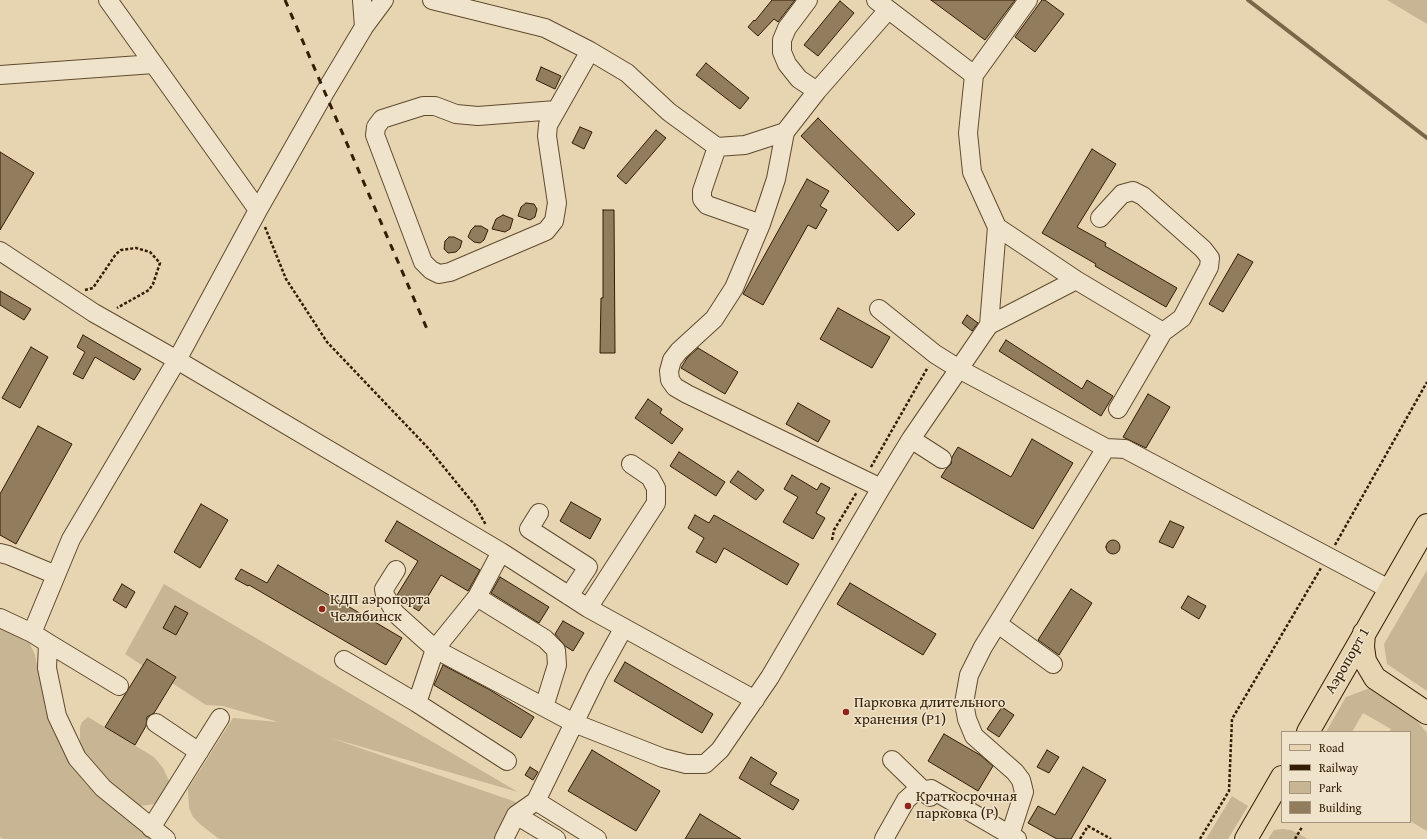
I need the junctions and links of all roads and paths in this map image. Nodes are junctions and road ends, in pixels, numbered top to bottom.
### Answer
1 (108, 0) edge
2 (362, 0) edge
3 (384, 0) edge
4 (432, 0) edge
5 (808, 0) edge
6 (1028, 0) edge
7 (882, 5) edge
8 (364, 26) junction
9 (590, 51) junction
10 (154, 64) junction
11 (0, 75) edge
12 (974, 75) junction
13 (817, 91) junction
14 (556, 110) junction
15 (785, 132) junction
16 (717, 147) junction
17 (258, 210) junction
18 (1100, 218) dead end
19 (761, 224) junction
20 (997, 227) junction
21 (0, 251) edge
22 (1076, 280) junction
23 (67, 296) junction
24 (879, 309) dead end
25 (94, 313) junction
26 (989, 324) junction
27 (1163, 332) junction
28 (177, 360) junction
29 (959, 369) junction
30 (1427, 382) edge
31 (1118, 409) dead end
32 (911, 440) junction
33 (1106, 448) junction
34 (942, 459) dead end
35 (632, 464) dead end
36 (881, 488) junction
37 (539, 513) dead end
38 (1427, 525) edge
39 (501, 552) junction
40 (0, 553) edge
41 (1328, 557) junction
42 (396, 570) dead end
43 (56, 574) junction
44 (1389, 589) junction
45 (569, 596) junction
46 (477, 597) junction
47 (588, 608) junction
48 (0, 618) edge
49 (998, 624) junction
50 (623, 629) junction
51 (32, 633) junction
52 (1364, 633) junction
53 (48, 643) junction
54 (436, 649) junction
55 (344, 660) dead end
56 (1053, 664) dead end
57 (119, 686) dead end
58 (755, 700) junction
59 (417, 703) junction
60 (544, 707) junction
61 (1427, 713) edge
62 (220, 718) dead end
63 (156, 723) dead end
64 (574, 723) junction
65 (1309, 731) edge
66 (199, 752) junction
67 (507, 761) dead end
68 (1281, 779) edge
69 (925, 790) junction
70 (536, 801) junction
71 (905, 807) junction
72 (516, 815) junction
73 (151, 828) junction
74 (1302, 828) dead end
75 (1009, 838) edge
76 (166, 839) edge
77 (504, 839) edge
78 (556, 839) edge
79 (597, 839) edge
80 (884, 839) edge
81 (892, 839) edge
82 (1080, 839) edge
83 (1111, 839) edge
84 (1200, 839) edge
85 (1246, 839) edge
86 (1295, 839) edge

1 - 10 lane
2 - 8 lane
3 - 8 lane
4 - 9 lane
5 - 13 lane
6 - 12 lane
7 - 12 lane
7 - 13 lane
8 - 17 lane
9 - 14 lane
9 - 16 lane
10 - 11 lane
10 - 17 lane
12 - 20 lane
13 - 15 lane
14 - 14 lane
15 - 16 lane
15 - 19 lane
16 - 19 lane
17 - 28 lane
17 - 39 path
18 - 27 lane
19 - 36 lane
20 - 22 lane
20 - 26 lane
21 - 23 lane
22 - 26 lane
22 - 27 lane
23 - 25 lane
23 - 25 path
24 - 29 lane
25 - 28 lane
26 - 29 lane
27 - 31 lane
28 - 39 lane
28 - 43 lane
29 - 32 lane
29 - 33 lane
30 - 41 path
32 - 34 lane
32 - 36 lane
33 - 41 lane
33 - 49 lane
35 - 47 lane
36 - 58 lane
37 - 45 lane
38 - 44 main road, Аэропорт 1
39 - 45 lane
39 - 46 lane
40 - 43 lane
41 - 44 lane
41 - 84 path
42 - 54 lane
43 - 51 lane
44 - 52 main road, Аэропорт 1
45 - 47 lane
46 - 54 lane
46 - 60 lane
47 - 50 lane
48 - 51 lane
49 - 56 lane
49 - 75 lane
50 - 58 lane
50 - 64 lane
51 - 53 lane
52 - 61 main road
52 - 65 main road, Аэропорт 1
53 - 57 lane
53 - 73 lane
54 - 59 lane
54 - 60 lane
55 - 59 lane
58 - 64 lane
59 - 67 lane
60 - 64 lane
62 - 66 lane
63 - 66 lane
64 - 70 lane
66 - 73 lane
68 - 85 main road
69 - 71 lane
69 - 71 lane
69 - 75 lane
70 - 72 lane
70 - 79 lane
71 - 80 lane
71 - 81 lane
72 - 77 lane
72 - 78 lane
73 - 76 lane
74 - 86 path
82 - 83 path

